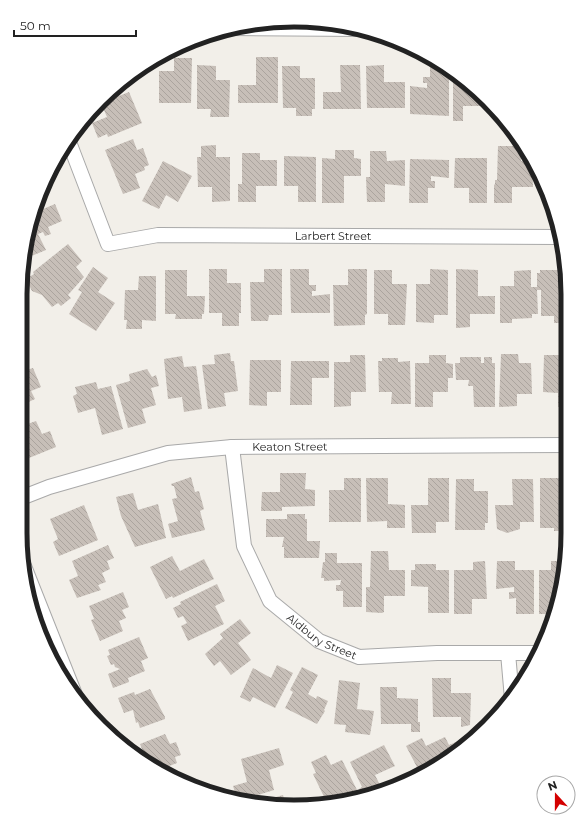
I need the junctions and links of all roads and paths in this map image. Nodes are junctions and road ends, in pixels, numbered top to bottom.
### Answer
1 (272, 28) edge
2 (324, 29) edge
3 (71, 147) edge
4 (555, 237) edge
5 (561, 445) edge
6 (232, 447) junction
7 (27, 496) edge
8 (33, 588) edge
9 (508, 653) junction
10 (532, 653) edge
11 (65, 669) edge
12 (511, 688) edge

1 - 2 street
3 - 4 street, Larbert Street
5 - 6 street, Keaton Street
6 - 7 street, Keaton Street
6 - 9 street, Aldbury Street
8 - 11 street
9 - 10 street, Aldbury Street
9 - 12 street

